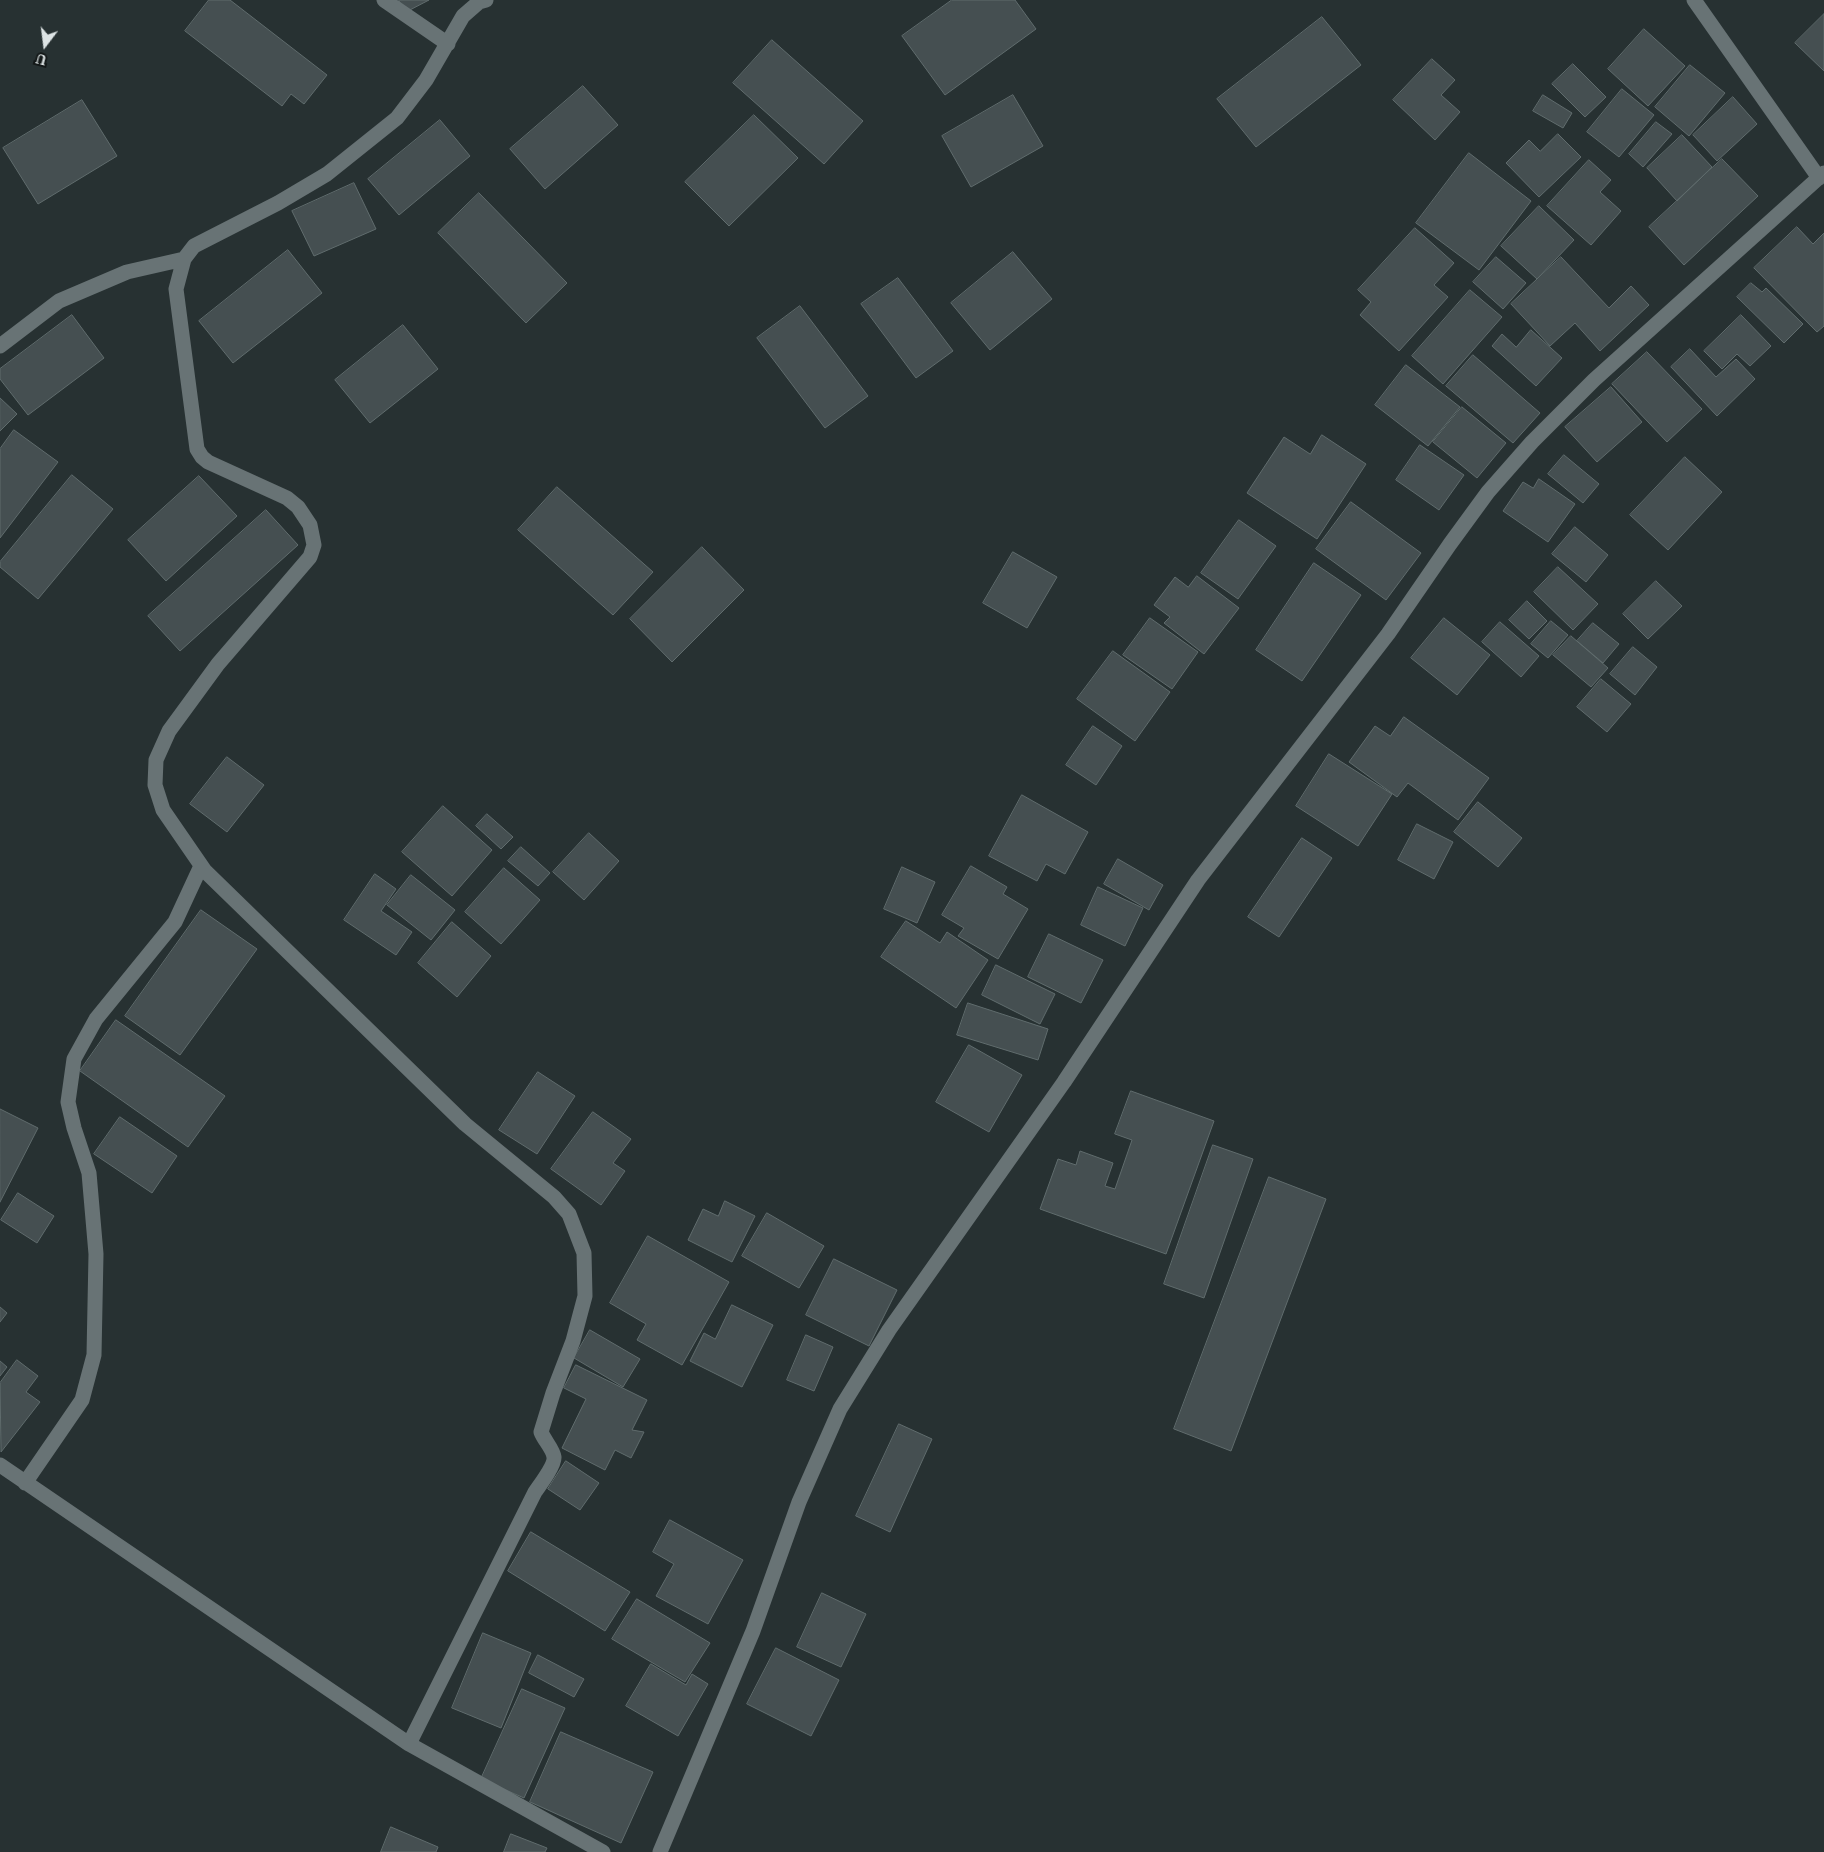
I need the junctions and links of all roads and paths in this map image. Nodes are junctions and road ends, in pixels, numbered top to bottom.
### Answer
1 (384, 0) edge
2 (486, 0) edge
3 (1694, 0) edge
4 (448, 44) junction
5 (1821, 176) edge
6 (184, 259) junction
7 (0, 346) edge
8 (201, 866) junction
9 (0, 1465) edge
10 (26, 1483) junction
11 (409, 1744) junction
12 (603, 1852) edge
13 (660, 1852) edge

1 - 4 street
2 - 4 street
3 - 5 street
4 - 6 street
5 - 13 street
6 - 7 street
6 - 8 street
8 - 10 street
8 - 11 street
9 - 10 street
10 - 11 street
11 - 12 street

